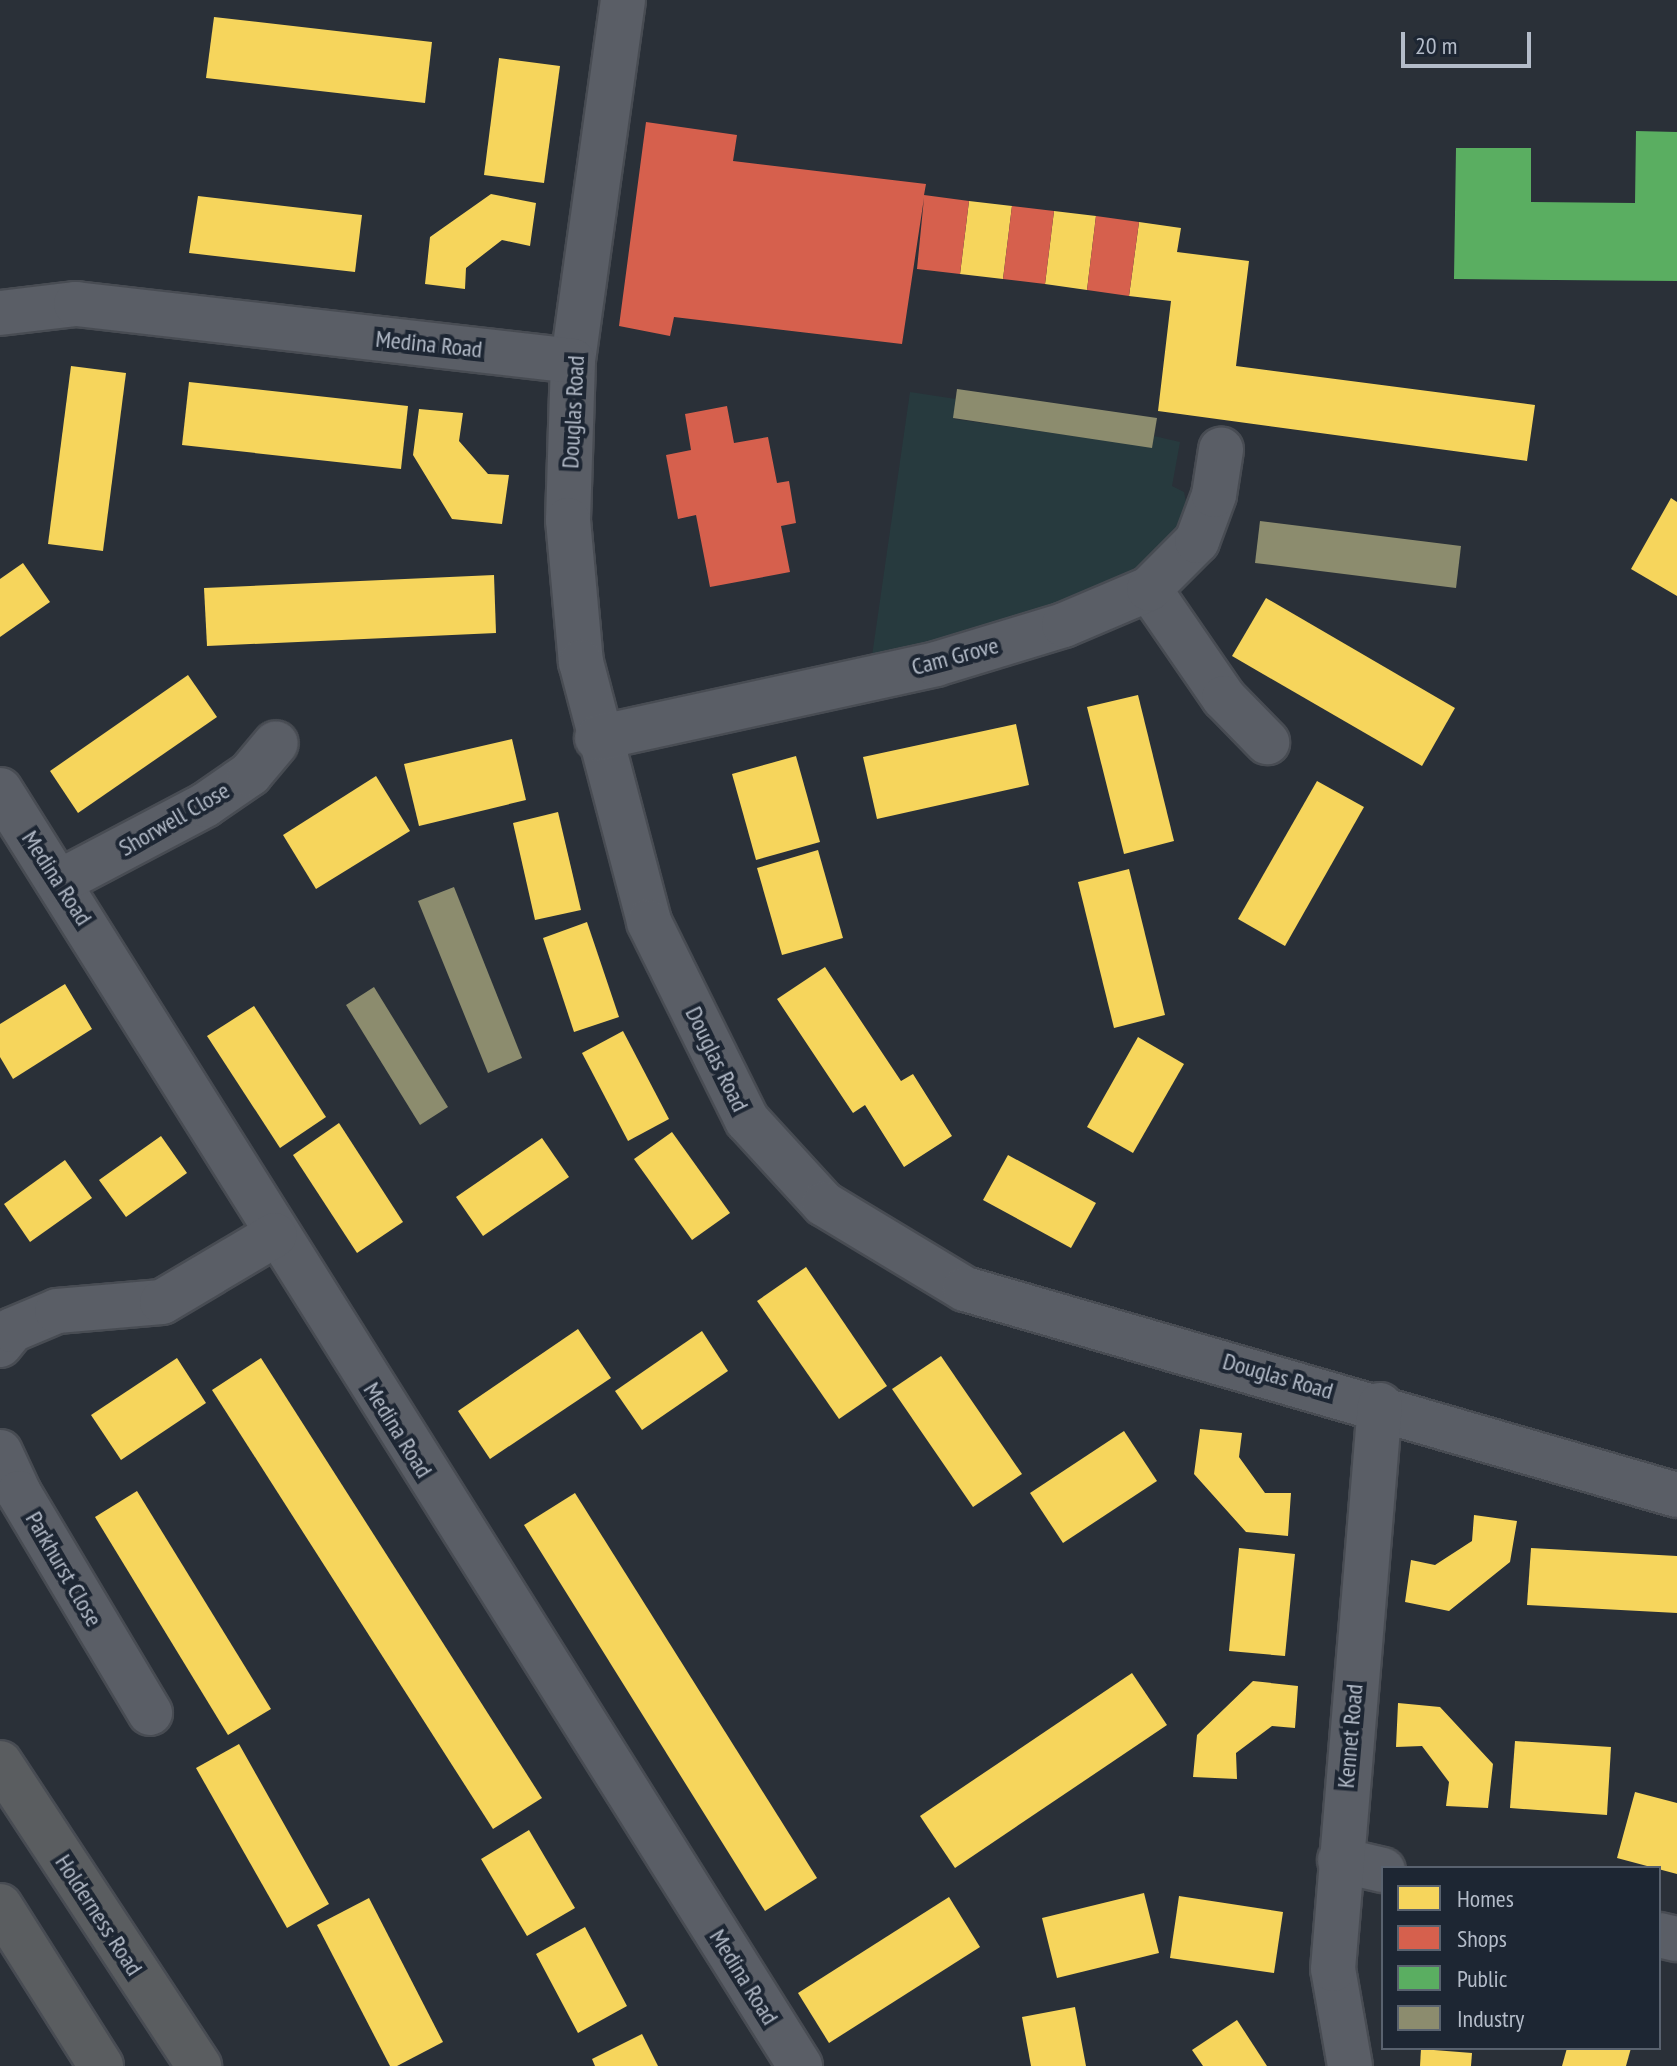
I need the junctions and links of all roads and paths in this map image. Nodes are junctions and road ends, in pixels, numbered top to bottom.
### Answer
1 (623, 0) edge
2 (0, 313) edge
3 (573, 361) junction
4 (1221, 450) dead end
5 (1149, 589) junction
6 (597, 738) junction
7 (1267, 742) dead end
8 (276, 743) dead end
9 (0, 790) edge
10 (61, 881) junction
11 (275, 1235) junction
12 (4, 1334) edge
13 (1380, 1405) junction
14 (0, 1452) edge
15 (1677, 1495) edge
16 (128, 1700) dead end
17 (0, 1763) edge
18 (1340, 1860) junction
19 (1381, 1870) edge
20 (0, 1906) edge
21 (101, 2066) edge
22 (199, 2066) edge
23 (800, 2066) edge
24 (1350, 2066) edge

1 - 3 street, Douglas Road
2 - 3 street, Medina Road
3 - 6 street, Douglas Road
4 - 5 street, Cam Grove
5 - 6 street, Cam Grove
5 - 7 street
6 - 13 street, Douglas Road
8 - 10 street, Shorwell Close
9 - 10 street, Medina Road
10 - 11 street, Medina Road
11 - 12 street
11 - 23 street, Medina Road
13 - 15 street, Douglas Road
13 - 18 street, Kennet Road
14 - 16 street, Parkhurst Close
17 - 22 highway, Holderness Road
18 - 19 street
18 - 24 street, Kennet Road
20 - 21 highway

